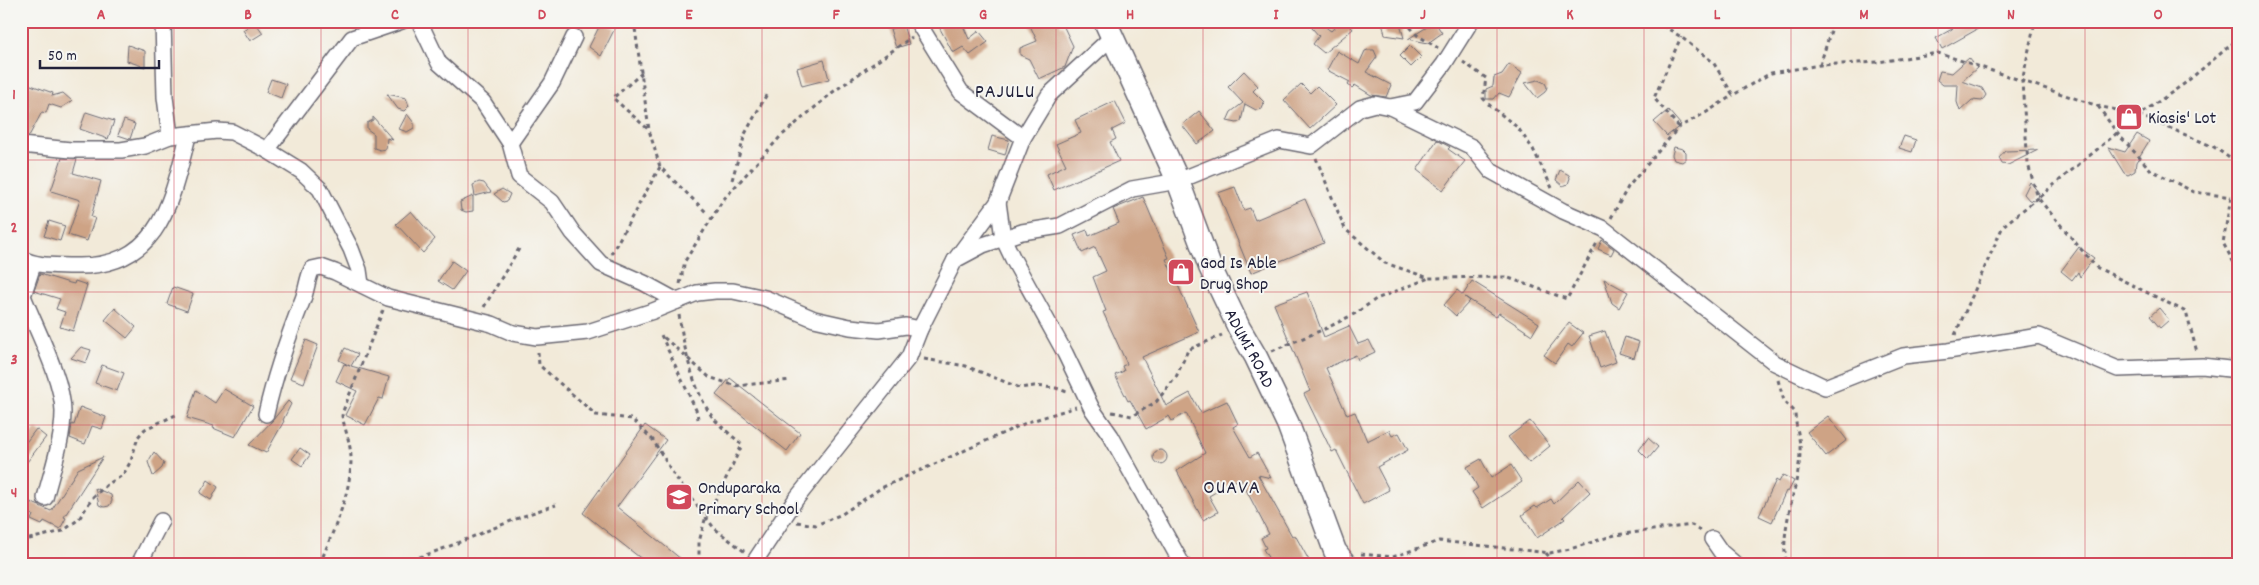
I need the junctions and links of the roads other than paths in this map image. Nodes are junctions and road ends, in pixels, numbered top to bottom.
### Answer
1 (163, 21) edge
2 (402, 21) edge
3 (419, 21) edge
4 (1471, 21) edge
5 (917, 27) edge
6 (1108, 29) edge
7 (574, 37) dead end
8 (1390, 107) junction
9 (170, 136) junction
10 (188, 136) junction
11 (1023, 138) junction
12 (510, 143) junction
13 (21, 145) edge
14 (267, 150) junction
15 (1178, 181) junction
16 (998, 202) junction
17 (1003, 238) junction
18 (955, 260) junction
19 (27, 261) edge
20 (361, 284) junction
21 (677, 301) junction
22 (920, 329) junction
23 (2238, 370) edge
24 (266, 414) dead end
25 (45, 498) dead end
26 (161, 521) dead end
27 (1712, 538) road end
28 (1340, 557) edge
29 (754, 562) edge
30 (139, 564) edge
31 (1182, 564) edge
32 (1735, 564) edge

1 - 9 street
2 - 14 street
3 - 12 street
4 - 8 street
5 - 11 street
6 - 11 street
6 - 15 main road, ADUMI ROAD
7 - 12 street
8 - 15 street
8 - 23 street
9 - 10 street
9 - 13 street
10 - 14 street
10 - 19 street
11 - 16 street
12 - 21 street
14 - 20 street
15 - 17 street
15 - 28 main road, ADUMI ROAD
16 - 17 street
16 - 18 street
17 - 18 street
17 - 31 street
18 - 22 street
19 - 25 street
20 - 21 street
20 - 24 street
21 - 22 street
22 - 29 street
26 - 30 street
27 - 32 street

